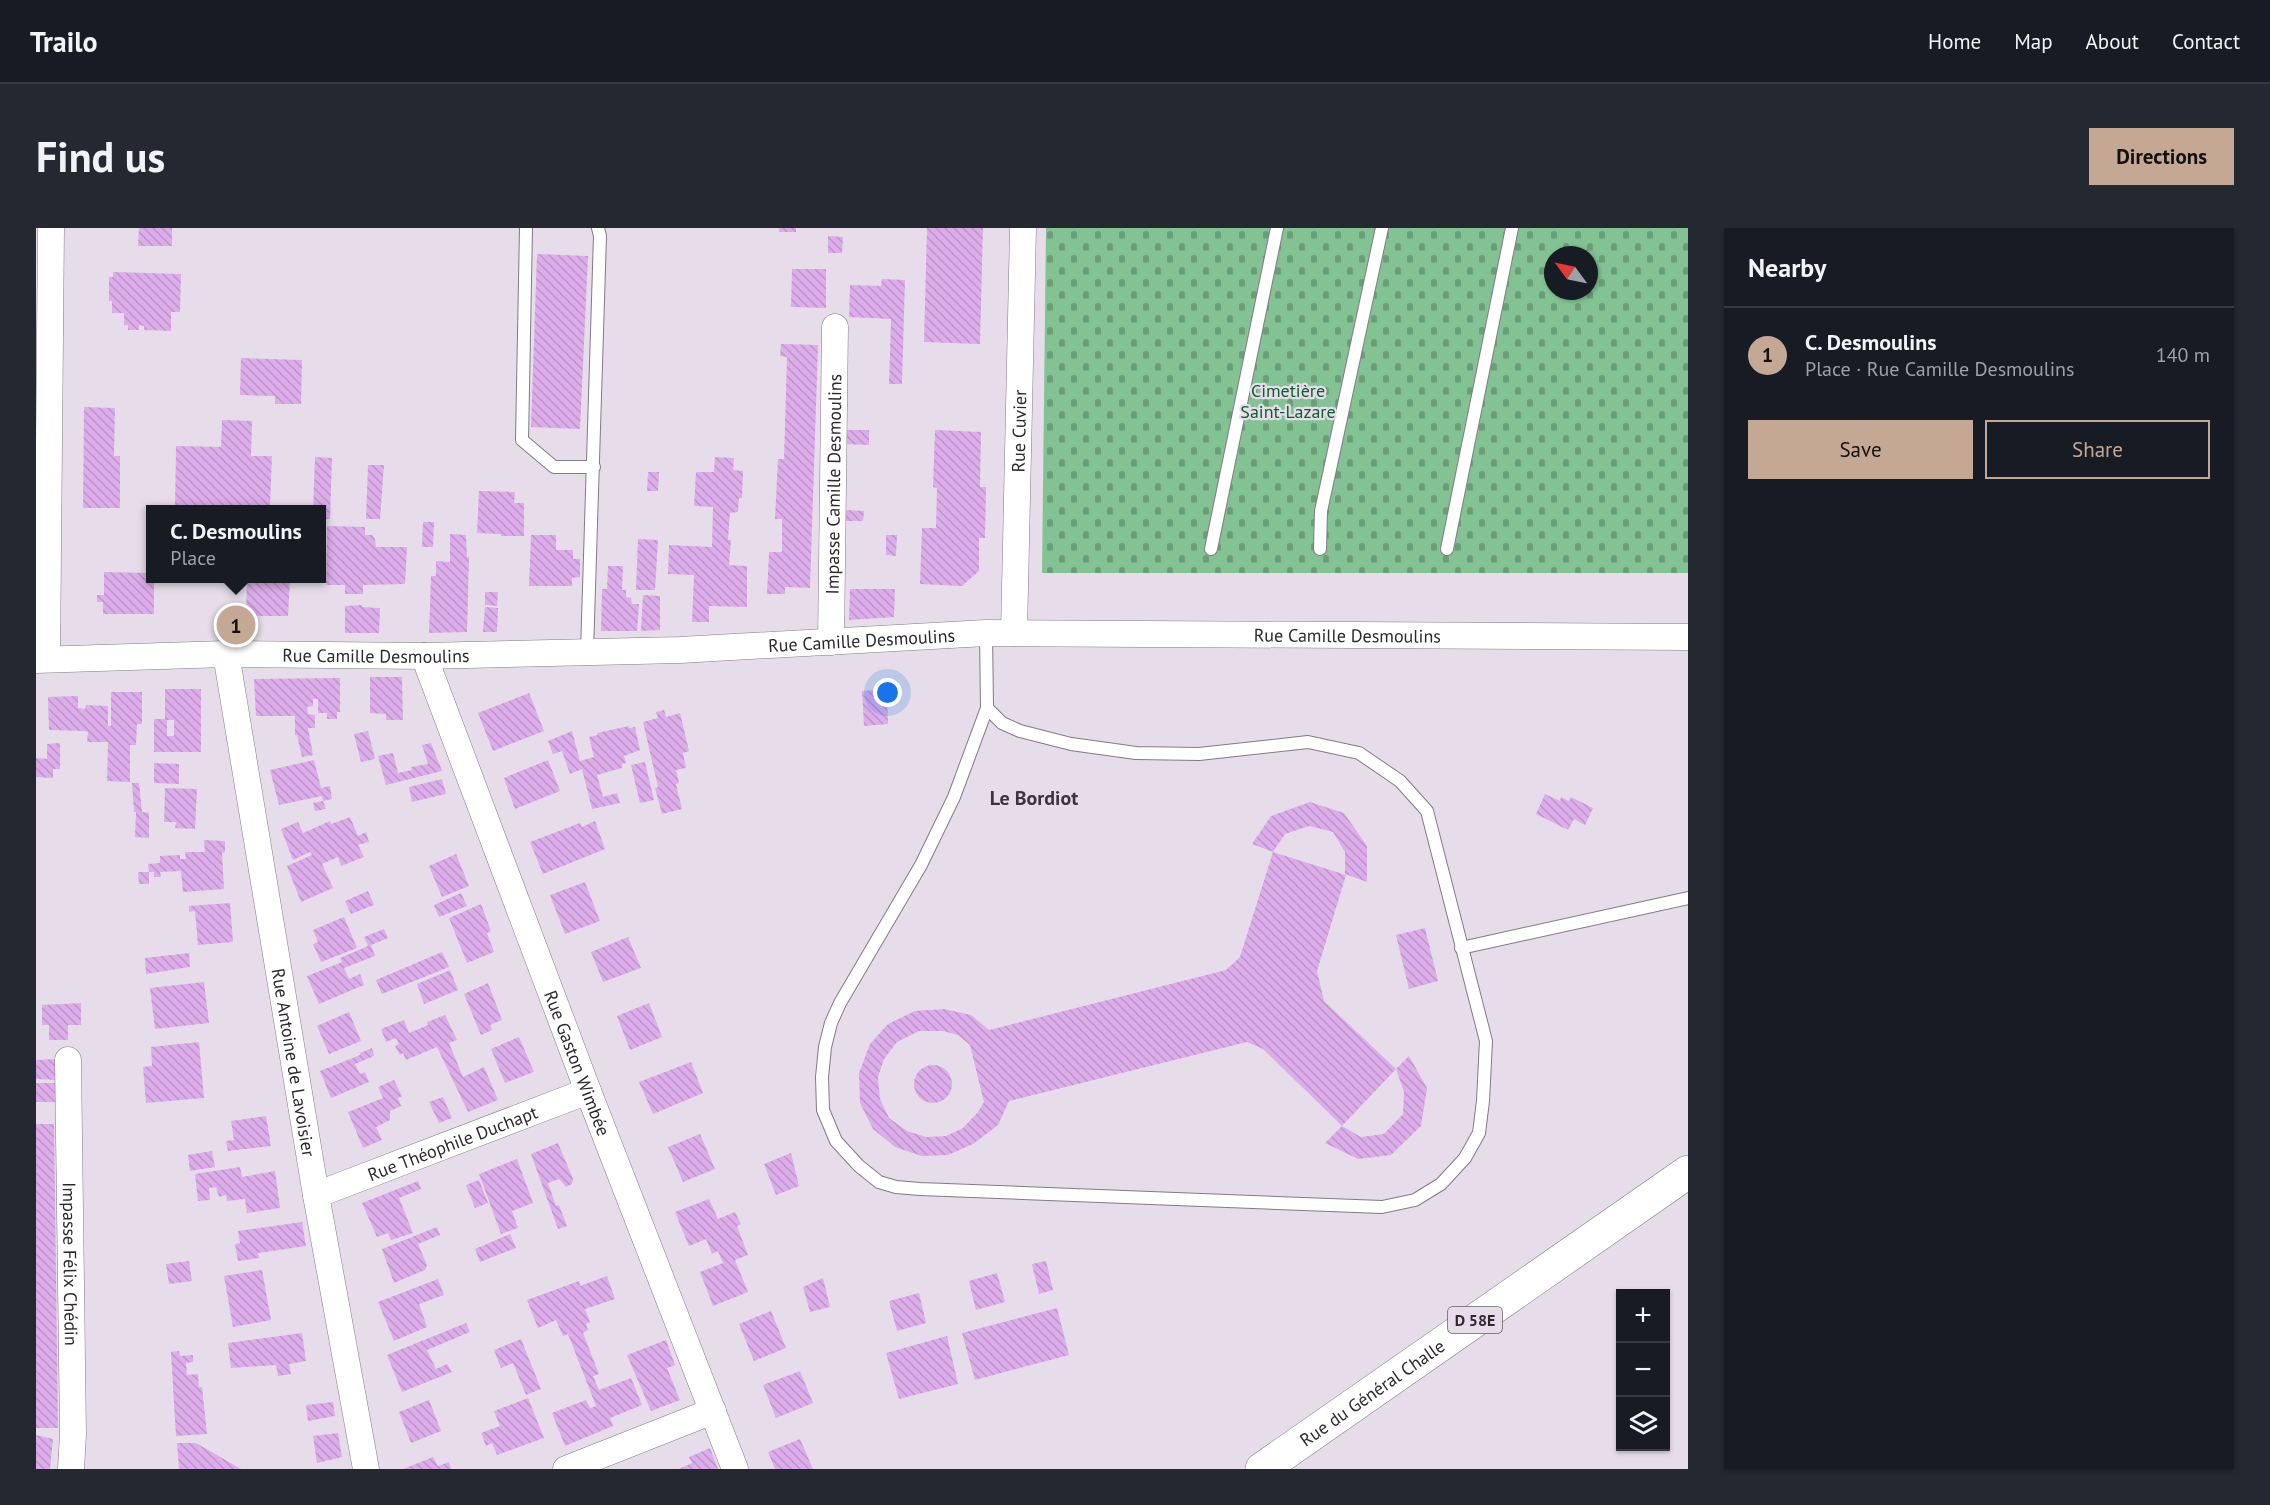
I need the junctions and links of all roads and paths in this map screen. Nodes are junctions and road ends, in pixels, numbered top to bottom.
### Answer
1 (51, 228) edge
2 (526, 228) edge
3 (598, 228) edge
4 (1023, 228) edge
5 (1277, 228) edge
6 (1382, 228) edge
7 (1512, 228) edge
8 (835, 327) dead end
9 (42, 424) edge
10 (594, 467) junction
11 (1211, 549) dead end
12 (1320, 549) dead end
13 (1447, 549) dead end
14 (986, 633) junction
15 (1014, 633) junction
16 (1688, 637) edge
17 (831, 642) junction
18 (587, 652) junction
19 (226, 654) junction
20 (424, 656) junction
21 (41, 660) edge
22 (987, 708) junction
23 (1688, 898) edge
24 (1461, 948) junction
25 (68, 1060) dead end
26 (588, 1091) junction
27 (1688, 1172) edge
28 (316, 1195) junction
29 (713, 1411) junction
30 (70, 1469) edge
31 (366, 1469) edge
32 (566, 1469) edge
33 (735, 1469) edge
34 (1262, 1469) edge

1 - 9 street
2 - 10 lane
3 - 10 lane
4 - 15 street, Rue Cuvier
5 - 11 lane
6 - 12 lane
7 - 13 lane
8 - 17 street, Impasse Camille Desmoulins
9 - 21 street
10 - 18 lane
14 - 15 street, Rue Camille Desmoulins
14 - 17 street, Rue Camille Desmoulins
14 - 22 lane
15 - 16 street, Rue Camille Desmoulins
17 - 18 street, Rue Camille Desmoulins
18 - 20 street, Rue Camille Desmoulins
19 - 20 street, Rue Camille Desmoulins
19 - 21 street, Rue Camille Desmoulins
19 - 28 street, Rue Antoine de Lavoisier
20 - 26 street, Rue Gaston Wimbée
22 - 24 lane
22 - 24 lane
23 - 24 lane
25 - 30 street, Impasse Félix Chédin
26 - 28 street, Rue Théophile Duchapt
26 - 29 street, Rue Gaston Wimbée
27 - 34 main road, Rue du Général Challe / D 58E
28 - 31 street, Rue Antoine de Lavoisier
29 - 32 street
29 - 33 street, Rue Gaston Wimbée

